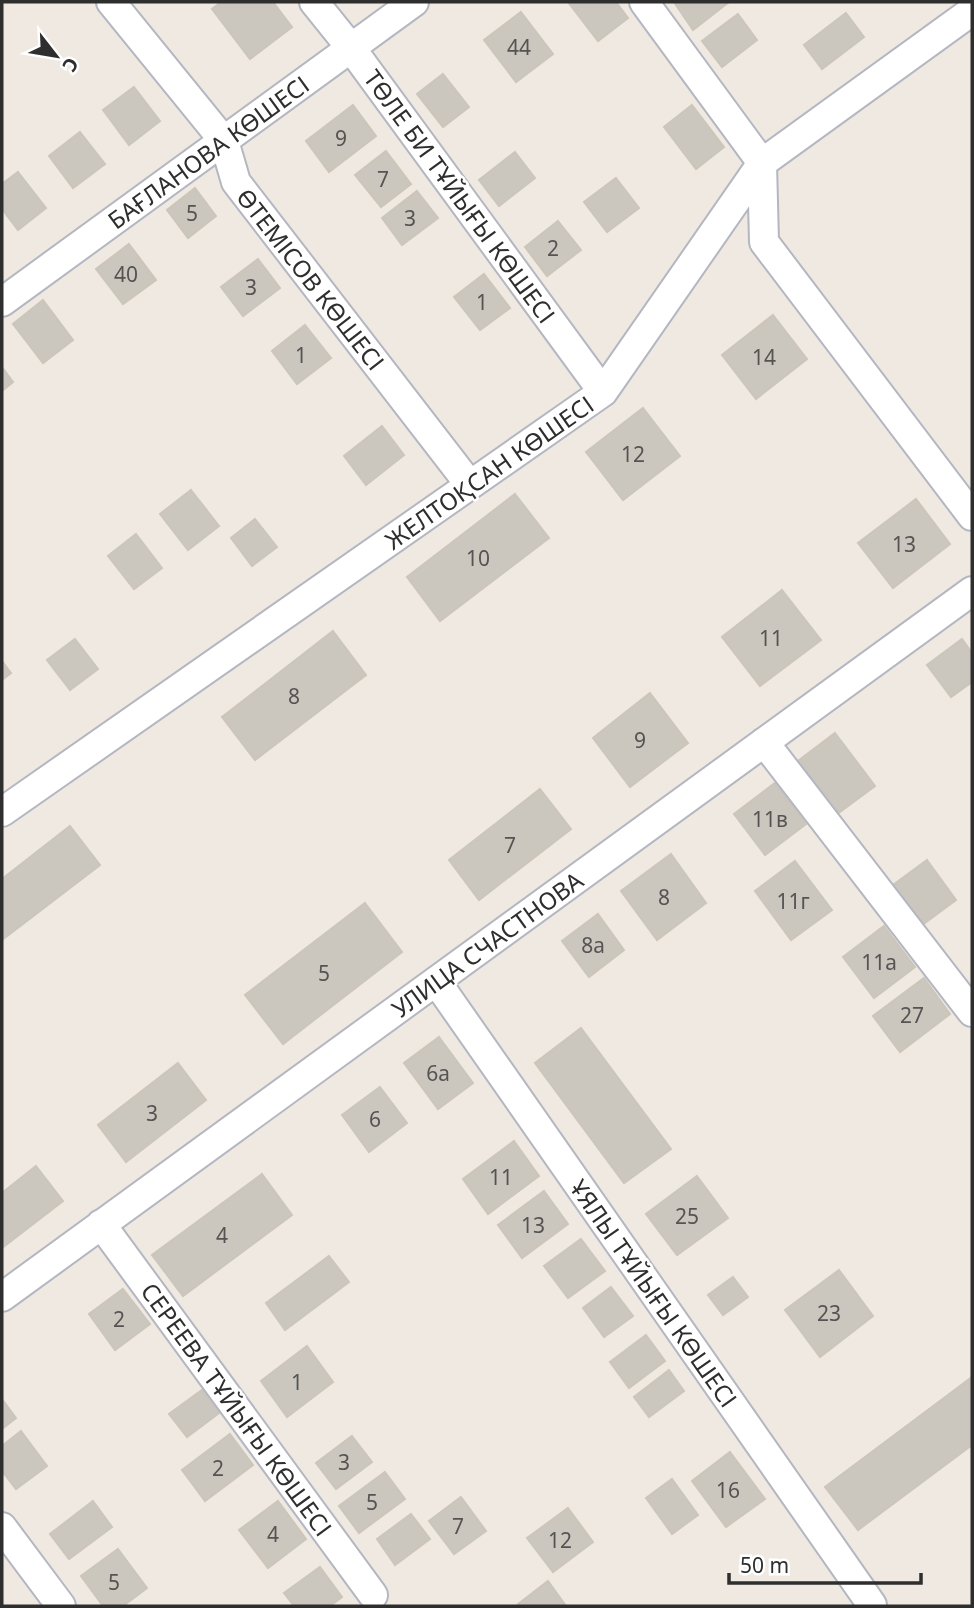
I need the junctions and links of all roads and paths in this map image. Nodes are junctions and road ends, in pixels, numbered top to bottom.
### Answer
1 (111, 2) edge
2 (314, 2) edge
3 (414, 2) edge
4 (644, 2) edge
5 (972, 10) edge
6 (351, 48) junction
7 (223, 141) junction
8 (762, 163) junction
9 (2, 302) edge
10 (603, 392) junction
11 (470, 485) junction
12 (972, 516) edge
13 (972, 591) edge
14 (764, 742) junction
15 (2, 812) edge
16 (436, 981) junction
17 (972, 1012) edge
18 (101, 1224) junction
19 (2, 1297) edge
20 (2, 1527) edge
21 (373, 1595) dead end
22 (872, 1605) edge
23 (61, 1606) edge

1 - 7 street, ӨТЕМІСОВ КӨШЕСІ
2 - 6 street, ТӨЛЕ БИ ТҰЙЫҒЫ КӨШЕСІ
3 - 6 street, БАҒЛАНОВА КӨШЕСІ
4 - 8 street
5 - 8 street, ЖЕЛТОҚСАН КӨШЕСІ
6 - 7 street, БАҒЛАНОВА КӨШЕСІ
6 - 10 street, ТӨЛЕ БИ ТҰЙЫҒЫ КӨШЕСІ
7 - 9 street, БАҒЛАНОВА КӨШЕСІ
7 - 11 street, ӨТЕМІСОВ КӨШЕСІ
8 - 10 street, ЖЕЛТОҚСАН КӨШЕСІ
8 - 12 street
10 - 11 street, ЖЕЛТОҚСАН КӨШЕСІ
11 - 15 street, ЖЕЛТОҚСАН КӨШЕСІ
13 - 14 street, УЛИЦА СЧАСТНОВА
14 - 16 street, УЛИЦА СЧАСТНОВА
14 - 17 street
16 - 18 street, УЛИЦА СЧАСТНОВА
16 - 22 street, ҰЯЛЫ ТҰЙЫҒЫ КӨШЕСІ
18 - 19 street, УЛИЦА СЧАСТНОВА
18 - 21 street, СЕРЕЕВА ТҰЙЫҒЫ КӨШЕСІ
20 - 23 street

